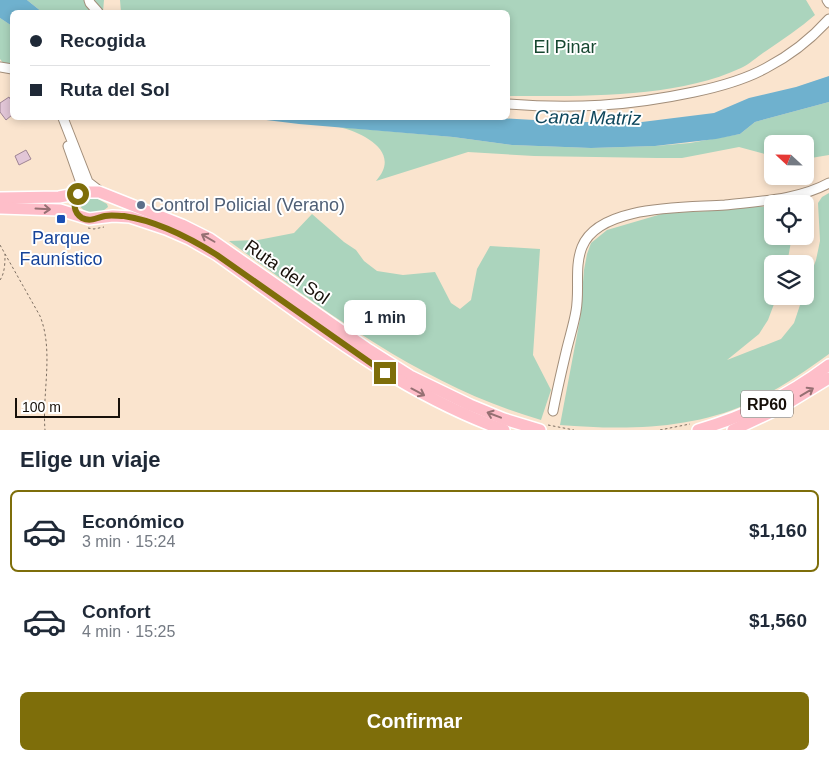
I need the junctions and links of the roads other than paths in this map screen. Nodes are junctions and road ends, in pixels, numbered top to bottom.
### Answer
1 (89, 0) edge
2 (96, 10) edge
3 (829, 19) edge
4 (510, 104) edge
5 (59, 120) edge
6 (64, 120) edge
7 (829, 184) edge
8 (79, 194) junction
9 (108, 195) junction
10 (0, 198) edge
11 (0, 208) edge
12 (106, 221) junction
13 (83, 222) junction
14 (829, 365) edge
15 (829, 378) edge
16 (553, 411) dead end
17 (694, 427) edge
18 (504, 430) edge
19 (540, 430) edge
20 (733, 430) edge

1 - 2 street
3 - 4 street
5 - 8 street
6 - 9 street
7 - 16 street
8 - 9 main road, Ruta del Sol
8 - 10 main road, Ruta del Sol
8 - 13 main road
9 - 12 main road
19 -> 9 main road, Ruta del Sol
11 -> 13 main road, Ruta del Sol
12 - 13 main road, Ruta del Sol
12 -> 18 main road, Ruta del Sol
14 - 17 main road, RP60
20 -> 15 main road, RP60

